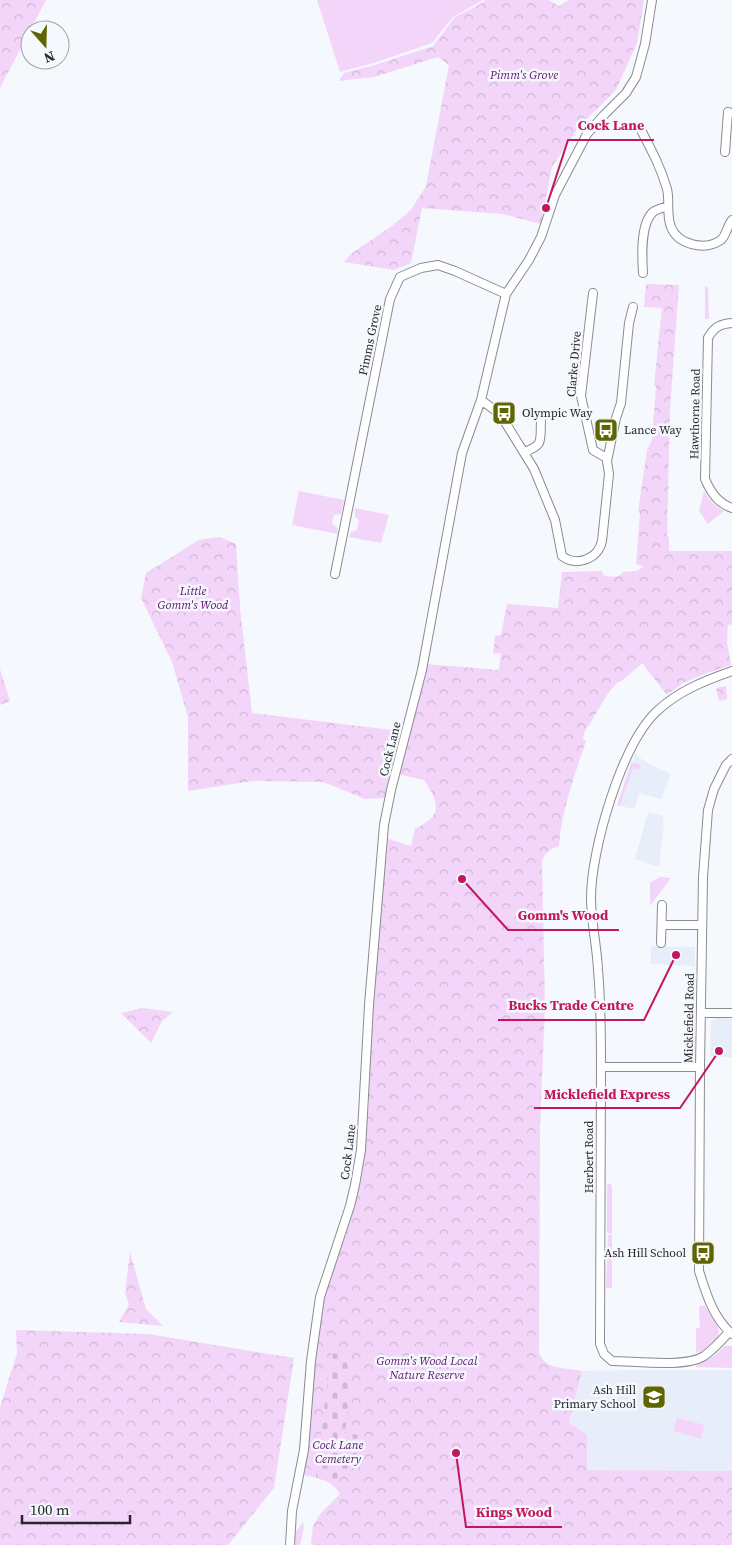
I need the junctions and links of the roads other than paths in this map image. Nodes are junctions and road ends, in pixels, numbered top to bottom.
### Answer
1 (652, 0) edge
2 (732, 113) edge
3 (642, 132) dead end
4 (725, 152) dead end
5 (668, 206) junction
6 (732, 220) edge
7 (643, 273) dead end
8 (592, 293) dead end
9 (506, 294) junction
10 (633, 307) dead end
11 (732, 324) edge
12 (481, 400) junction
13 (541, 422) dead end
14 (524, 452) junction
15 (607, 456) junction
16 (732, 508) edge
17 (335, 574) dead end
18 (732, 671) edge
19 (732, 759) edge
20 (662, 906) dead end
21 (662, 925) junction
22 (702, 925) junction
23 (661, 943) dead end
24 (701, 1013) junction
25 (732, 1013) edge
26 (601, 1067) junction
27 (700, 1067) junction
28 (731, 1333) edge
29 (290, 1545) edge

1 - 9 street, Cock Lane
2 - 4 street
3 - 5 street
5 - 6 street
5 - 7 street
8 - 15 street, Clarke Drive
9 - 12 street, Cock Lane
9 - 17 street, Pimms Grove
10 - 15 street
11 - 16 street, Hawthorne Road
12 - 14 street
12 - 29 street, Cock Lane
13 - 14 street
14 - 15 street
18 - 26 street, Herbert Road
19 - 22 street, Micklefield Road
20 - 21 street
21 - 22 street
21 - 23 street
22 - 24 street, Micklefield Road
24 - 25 street
24 - 27 street, Micklefield Road
26 - 27 street
26 - 28 street, Herbert Road
27 - 28 street, Micklefield Road

